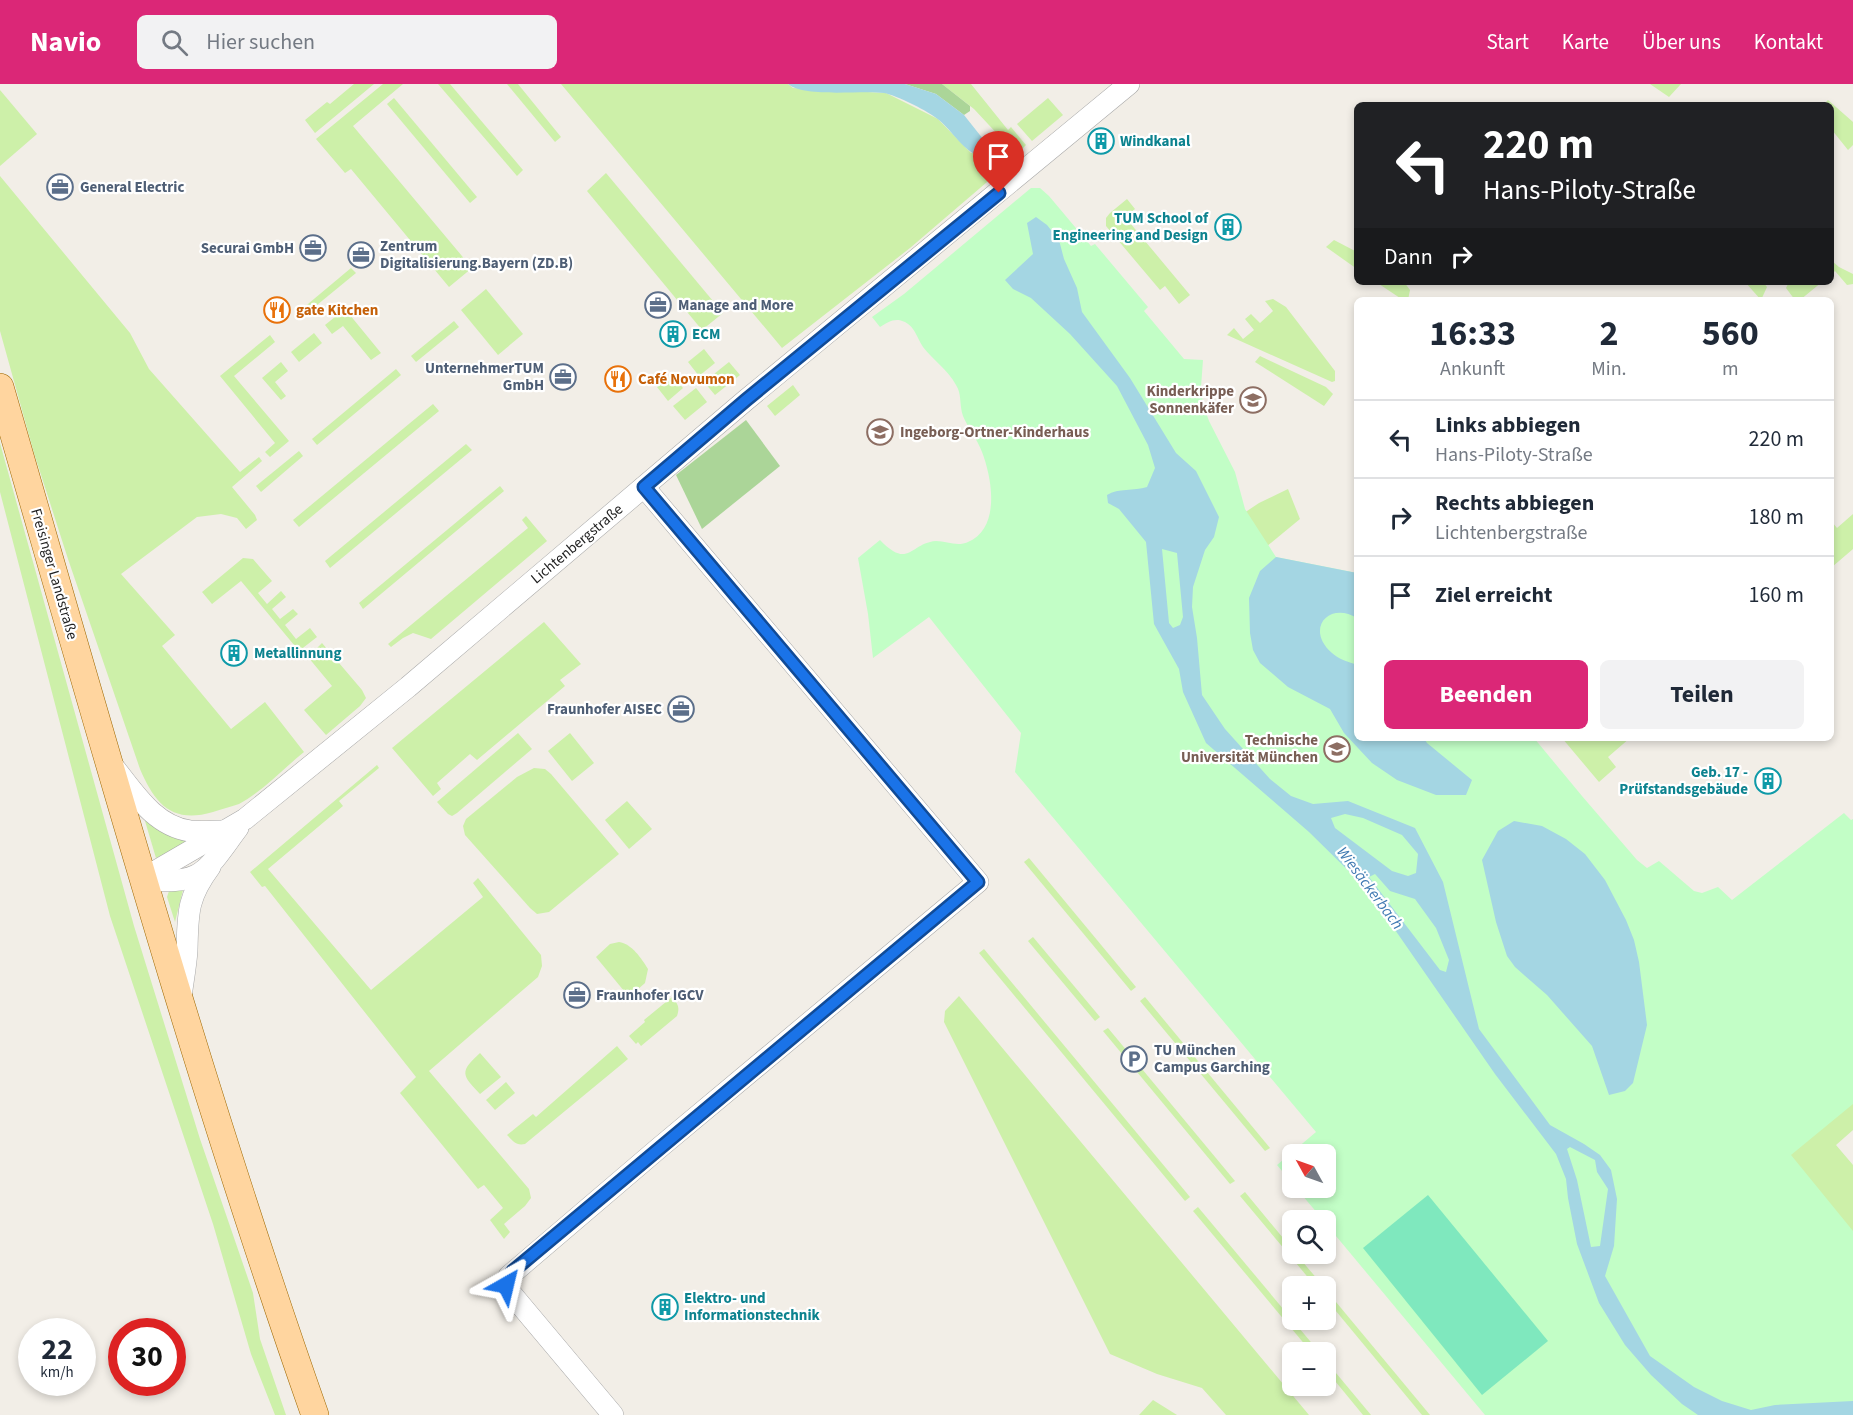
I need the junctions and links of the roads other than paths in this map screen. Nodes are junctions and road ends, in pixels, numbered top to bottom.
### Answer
1 (1129, 84) edge
2 (0, 387) edge
3 (644, 487) junction
4 (109, 761) junction
5 (245, 819) junction
6 (227, 831) junction
7 (210, 867) junction
8 (142, 879) junction
9 (180, 1000) junction
10 (315, 1415) edge
11 (613, 1415) edge

1 - 3 street, Lichtenbergstraße
2 - 4 main road, Freisinger Landstraße
3 - 5 street, Lichtenbergstraße
3 - 11 street
4 - 6 street
4 - 8 main road, Freisinger Landstraße
5 - 6 street, Lichtenbergstraße
5 - 7 street, Lichtenbergstraße
6 - 8 street, Lichtenbergstraße
7 - 8 street, Lichtenbergstraße
7 - 9 street
8 - 9 main road, Freisinger Landstraße
9 - 10 main road, Freisinger Landstraße

